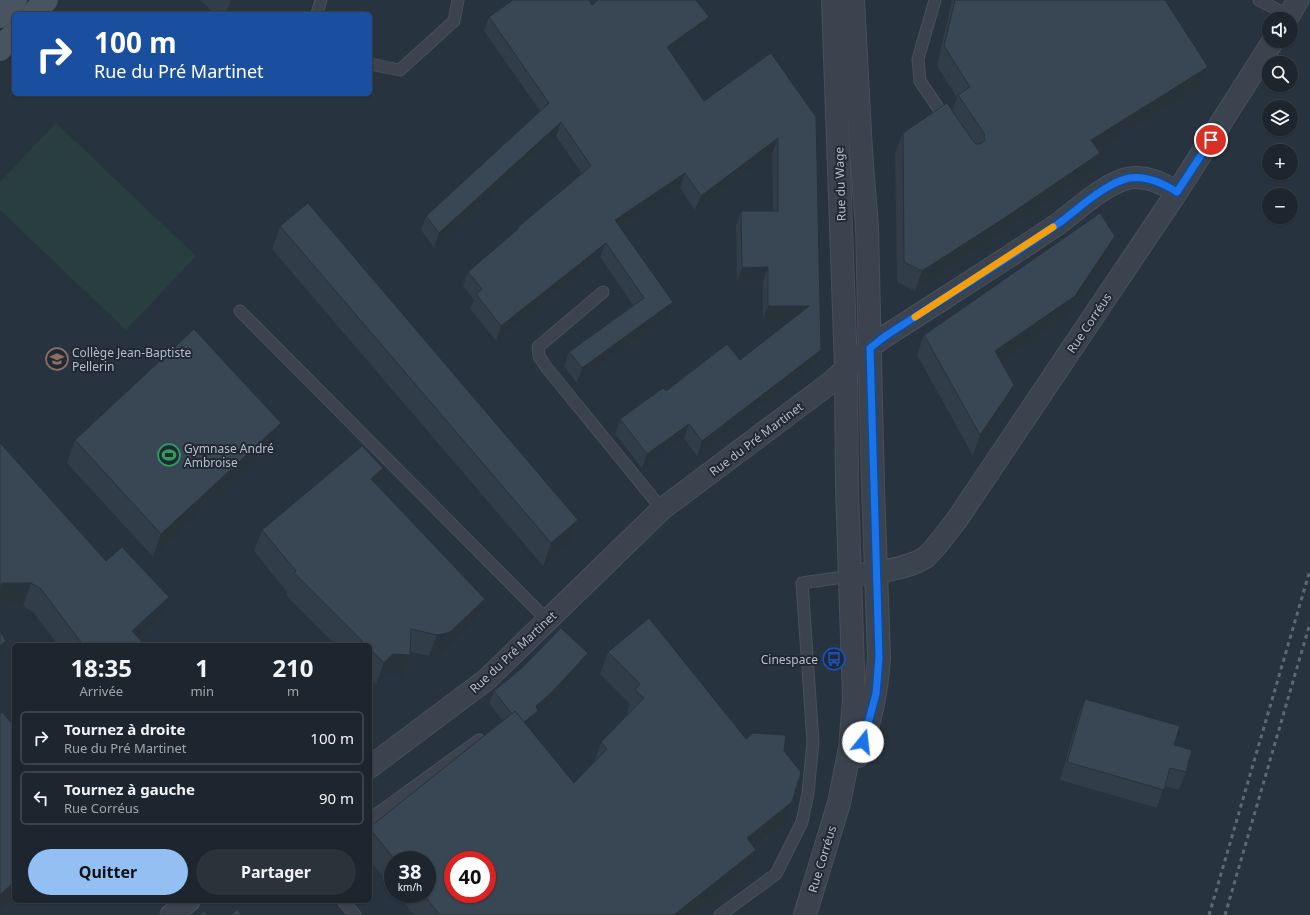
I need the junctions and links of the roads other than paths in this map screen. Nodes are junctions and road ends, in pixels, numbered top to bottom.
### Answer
1 (15, 0) edge
2 (46, 0) edge
3 (321, 0) edge
4 (458, 0) edge
5 (833, 0) edge
6 (853, 0) edge
7 (935, 0) edge
8 (1259, 0) edge
9 (35, 12) edge
10 (318, 12) edge
11 (1291, 12) edge
12 (0, 16) edge
13 (12, 36) edge
14 (1269, 48) edge
15 (0, 49) edge
16 (372, 64) edge
17 (954, 132) edge
18 (1177, 192) junction
19 (603, 292) dead end
20 (240, 311) dead end
21 (870, 348) junction
22 (846, 368) junction
23 (662, 509) junction
24 (877, 572) junction
25 (850, 576) junction
26 (547, 620) junction
27 (479, 740) edge
28 (372, 766) edge
29 (839, 803) junction
30 (372, 818) edge
31 (186, 903) edge
32 (345, 903) edge
33 (171, 915) edge
34 (355, 915) edge
35 (720, 915) edge
36 (806, 915) edge

1 - 12 main road
2 - 9 main road
3 - 10 lane
4 - 16 lane
5 - 22 street, Rue du Wage
6 - 21 street, Rue du Wage
7 - 17 lane
8 - 11 lane
13 - 15 main road
14 - 18 street, Rue Corréus
18 - 21 street, Rue du Pré Martinet
18 - 24 street, Rue Corréus
19 - 23 lane
20 - 26 lane
21 - 22 street, Rue du Pré Martinet
21 - 24 street, Rue Corréus
22 - 23 street, Rue du Pré Martinet
22 - 25 street, Rue Corréus
23 - 26 street, Rue du Pré Martinet
24 - 25 street, Rue Corréus
24 - 29 street, Rue Corréus
25 - 29 street, Rue Corréus
25 - 35 lane
26 - 28 street, Rue du Pré Martinet
27 - 30 lane
29 - 36 street, Rue Corréus
31 - 33 street
32 - 34 lane

